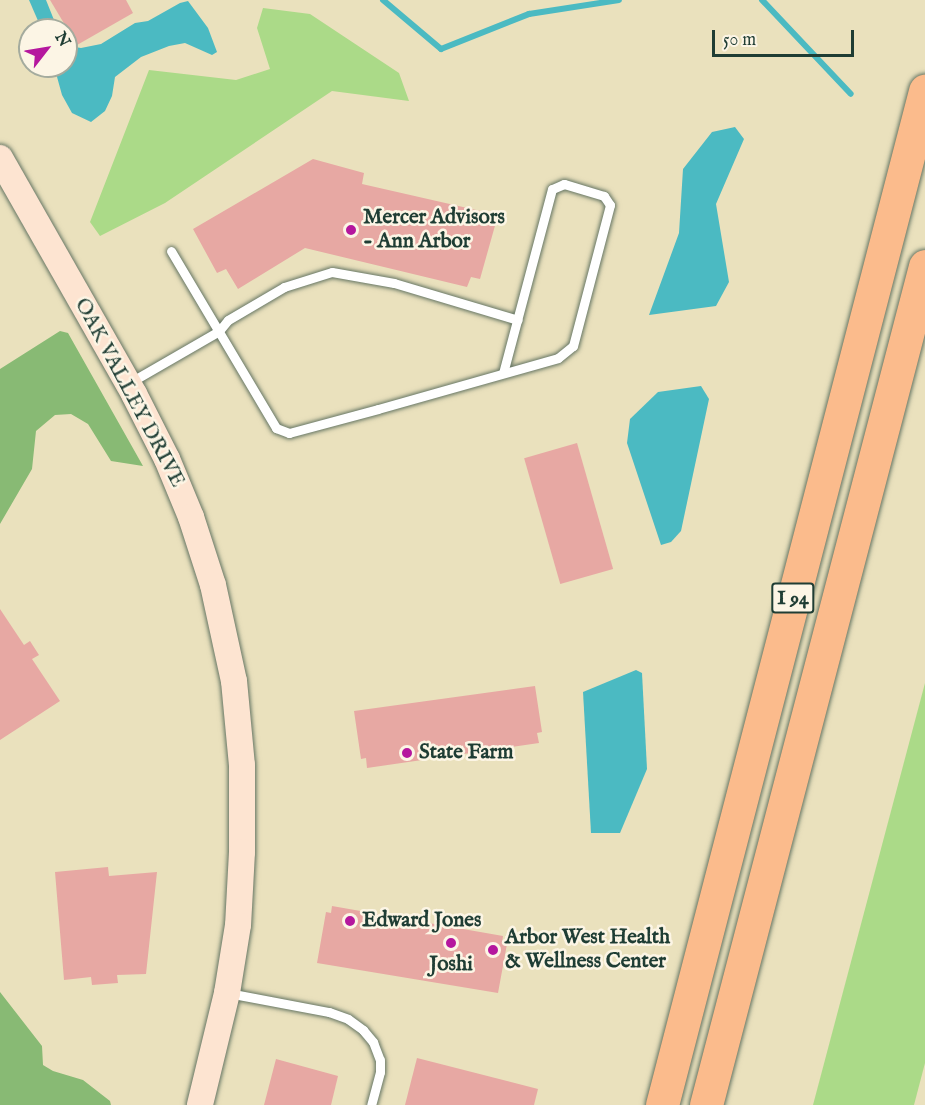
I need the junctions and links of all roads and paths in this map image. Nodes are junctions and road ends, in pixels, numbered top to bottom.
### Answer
1 (925, 91) edge
2 (0, 158) edge
3 (171, 251) dead end
4 (925, 266) edge
5 (518, 320) junction
6 (219, 331) junction
7 (503, 373) junction
8 (128, 384) junction
9 (227, 993) junction
10 (200, 1105) edge
11 (371, 1105) edge
12 (662, 1105) edge
13 (706, 1105) edge

1 - 12 highway, I 94
2 - 8 street, OAK VALLEY DRIVE
3 - 6 lane
4 - 13 highway, I 94
5 - 6 lane
5 - 7 lane
5 - 7 lane
6 - 7 lane
6 - 8 lane
8 - 9 street, OAK VALLEY DRIVE
9 - 10 street, OAK VALLEY DRIVE
9 - 11 lane

